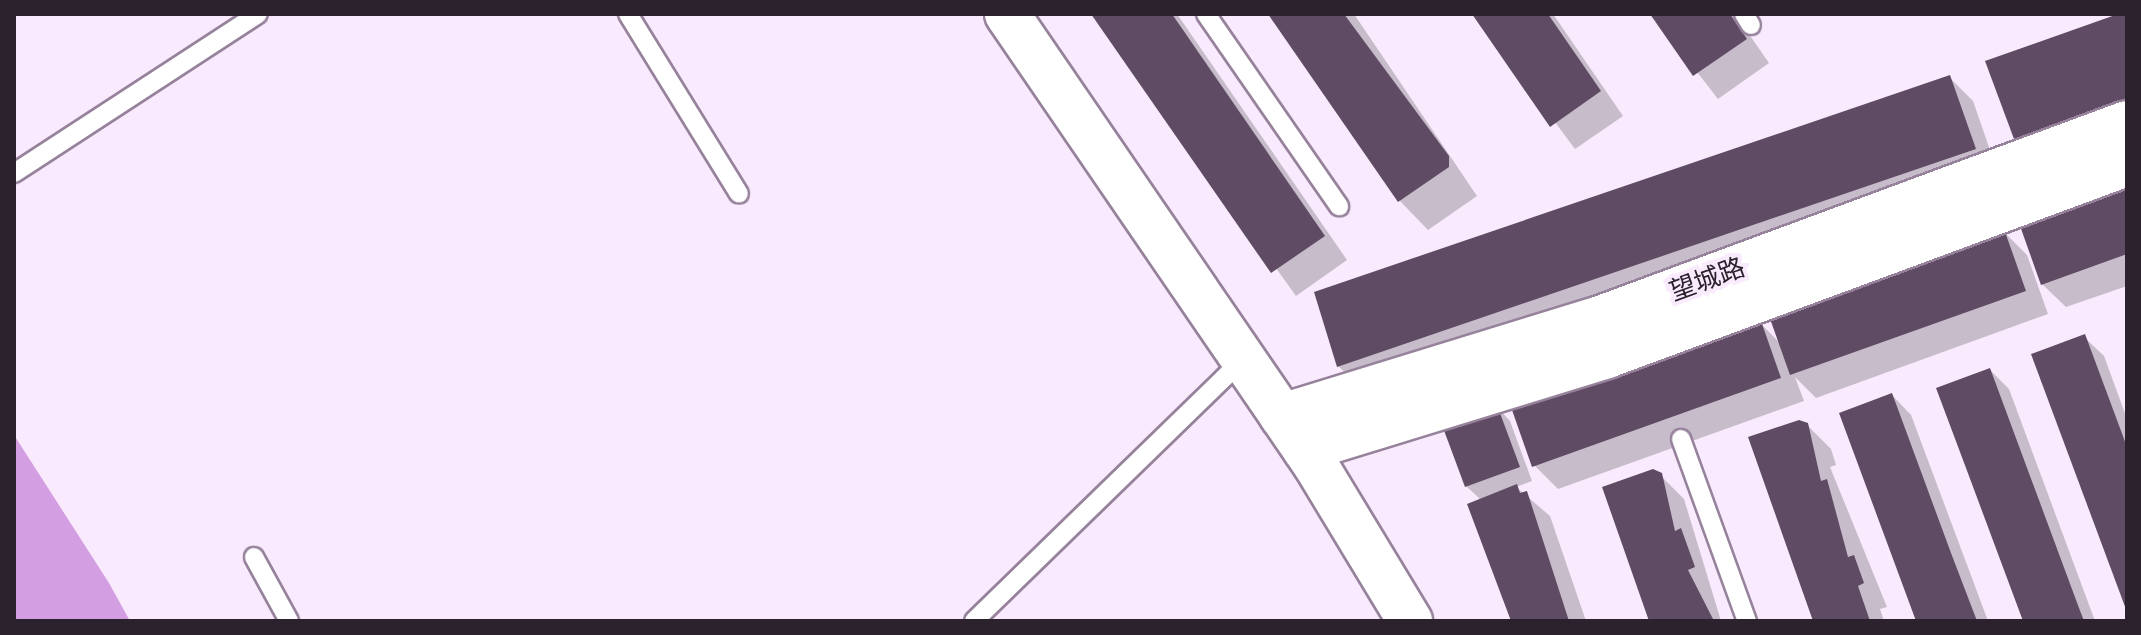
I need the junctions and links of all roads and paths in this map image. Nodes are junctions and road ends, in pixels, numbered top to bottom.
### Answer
1 (258, 14) edge
2 (628, 14) edge
3 (1007, 14) edge
4 (1206, 14) edge
5 (2127, 123) edge
6 (2127, 164) edge
7 (14, 173) edge
8 (739, 194) dead end
9 (1339, 206) dead end
10 (1243, 359) junction
11 (1293, 433) junction
12 (1681, 439) dead end
13 (254, 557) dead end
14 (289, 621) edge
15 (974, 621) edge
16 (1410, 621) edge
17 (1747, 621) edge

1 - 7 lane
2 - 8 lane
3 - 10 street
4 - 9 lane
5 - 11 street, 望城路
6 - 11 street, 望城路
10 - 11 street
10 - 15 lane
11 - 16 street
12 - 17 lane
13 - 14 lane

